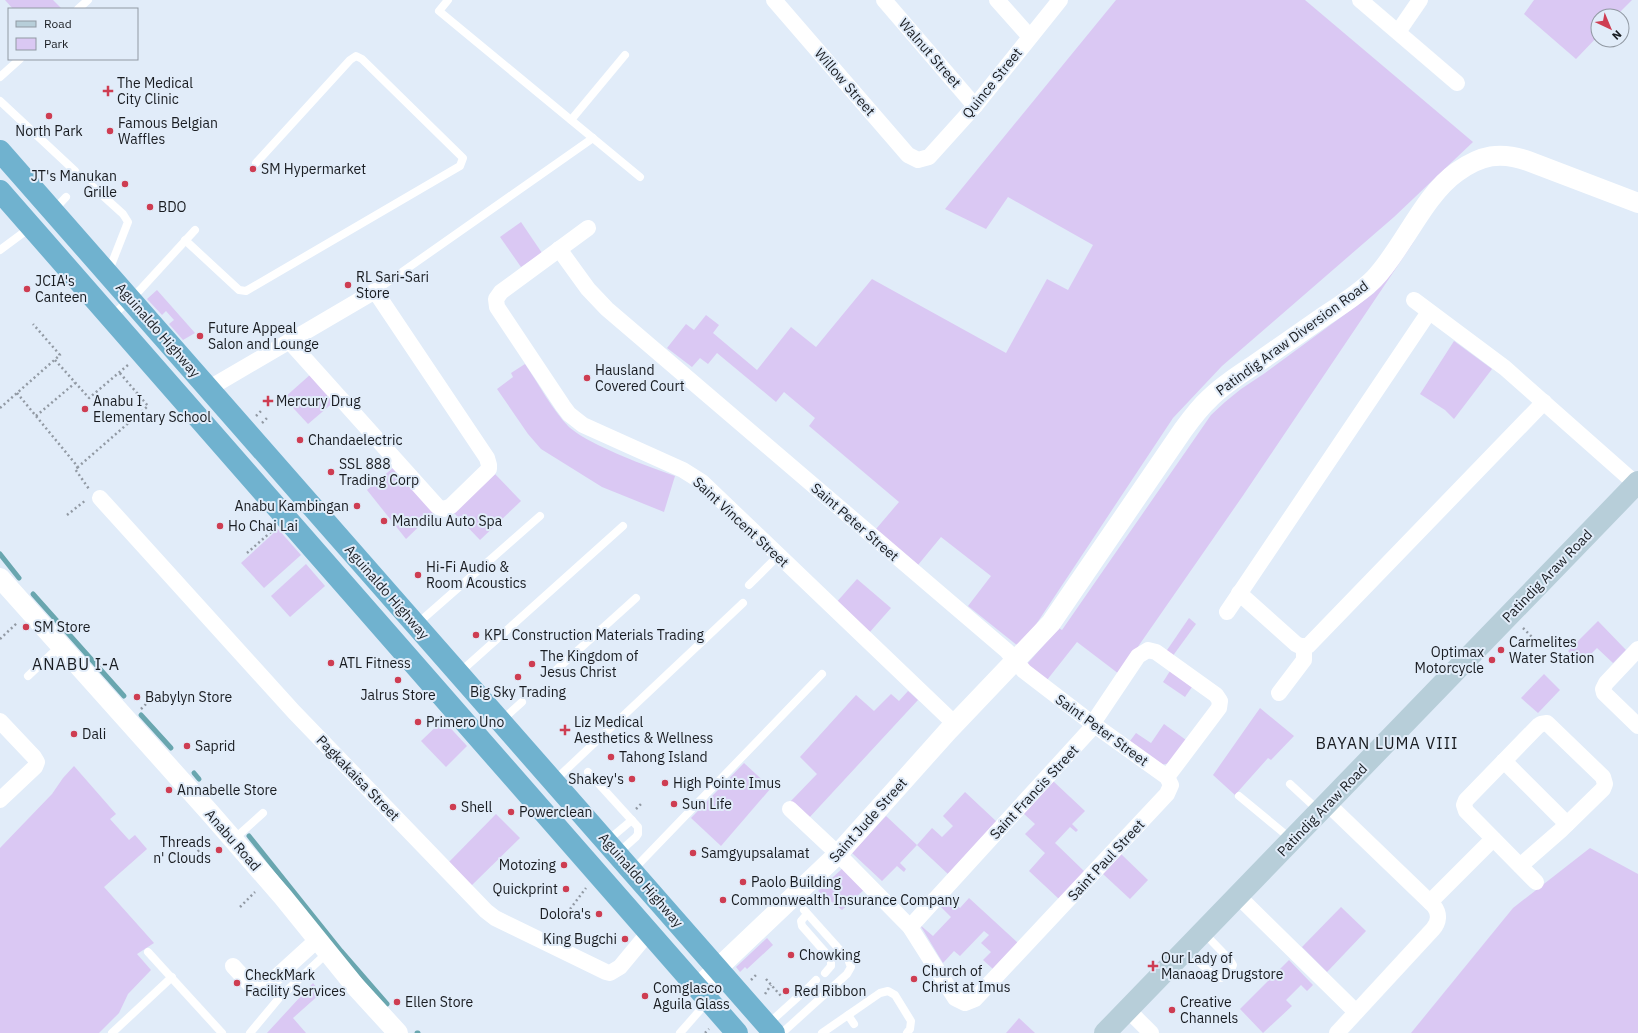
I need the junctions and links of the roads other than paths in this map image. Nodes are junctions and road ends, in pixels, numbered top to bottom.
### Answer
1 (88, 0) edge
2 (448, 0) edge
3 (774, 0) edge
4 (884, 0) edge
5 (997, 0) edge
6 (1060, 0) edge
7 (1360, 0) edge
8 (1420, 0) edge
9 (79, 8) edge
10 (1398, 32) junction
11 (1030, 37) junction
12 (625, 55) dead end
13 (19, 60) edge
14 (0, 77) edge
15 (1457, 83) dead end
16 (0, 101) edge
17 (975, 106) junction
18 (571, 120) junction
19 (593, 138) junction
20 (0, 151) edge
21 (918, 160) joint
22 (256, 163) dead end
23 (75, 171) dead end
24 (640, 177) dead end
25 (92, 186) dead end
26 (0, 192) edge
27 (1638, 203) edge
28 (31, 227) junction
29 (588, 228) dead end
30 (195, 230) dead end
31 (186, 240) junction
32 (559, 249) junction
33 (0, 250) edge
34 (108, 273) junction
35 (375, 291) junction
36 (130, 299) junction
37 (1414, 300) dead end
38 (1429, 312) junction
39 (110, 317) junction
40 (289, 341) junction
41 (209, 389) junction
42 (1544, 402) junction
43 (1637, 483) edge
44 (93, 497) road end
45 (540, 516) dead end
46 (623, 526) dead end
47 (778, 556) junction
48 (0, 578) edge
49 (749, 585) dead end
50 (1239, 594) junction
51 (636, 598) dead end
52 (742, 604) dead end
53 (1227, 612) dead end
54 (416, 624) junction
55 (60, 646) junction
56 (1304, 647) junction
57 (1638, 649) edge
58 (1015, 661) junction
59 (556, 671) dead end
60 (459, 673) junction
61 (822, 674) dead end
62 (28, 676) dead end
63 (1279, 693) dead end
64 (522, 702) dead end
65 (0, 721) edge
66 (501, 721) junction
67 (955, 724) junction
68 (1093, 724) junction
69 (1638, 726) edge
70 (1504, 760) junction
71 (588, 772) dead end
72 (1167, 777) junction
73 (554, 781) junction
74 (1290, 784) dead end
75 (1238, 796) dead end
76 (0, 800) edge
77 (1324, 808) junction
78 (790, 809) dead end
79 (262, 813) dead end
80 (632, 820) junction
81 (1567, 824) junction
82 (224, 838) junction
83 (1493, 839) junction
84 (1293, 840) junction
85 (612, 847) junction
86 (838, 854) junction
87 (1520, 866) junction
88 (632, 870) junction
89 (1536, 882) dead end
90 (1239, 897) junction
91 (1430, 902) junction
92 (910, 926) junction
93 (649, 932) junction
94 (1204, 933) junction
95 (322, 946) junction
96 (1187, 950) junction
97 (148, 952) dead end
98 (233, 966) dead end
99 (718, 968) junction
100 (824, 973) dead end
101 (172, 977) junction
102 (816, 980) dead end
103 (807, 988) dead end
104 (703, 994) junction
105 (799, 996) dead end
106 (1128, 1010) junction
107 (1356, 1012) junction
108 (848, 1015) junction
109 (854, 1024) dead end
110 (774, 1030) edge
111 (112, 1033) edge
112 (222, 1033) edge
113 (250, 1033) edge
114 (398, 1033) edge
115 (680, 1033) edge
116 (736, 1033) edge
117 (822, 1033) edge
118 (907, 1033) edge
119 (1105, 1033) edge
120 (1151, 1033) edge
121 (1337, 1033) edge

1 - 9 lane
2 - 18 lane
3 - 21 street, Willow Street
4 - 17 street, Walnut Street
5 - 11 street
6 - 11 street, Quince Street
7 - 10 street
8 - 10 street
10 - 15 street
11 - 17 street, Quince Street
12 - 18 lane
13 - 14 lane
16 - 23 lane
17 - 21 street, Quince Street
18 - 19 lane
19 - 24 lane
19 - 35 lane
20 - 34 highway, Aguinaldo Highway
22 - 31 lane
25 - 34 lane
26 - 28 highway, Aguinaldo Highway
27 - 58 street, Patindig Araw Diversion Road
28 - 33 lane
28 - 39 highway, Aguinaldo Highway
29 - 32 street
30 - 31 lane
31 - 36 lane
32 - 47 street, Saint Vincent Street
32 - 58 street, Saint Peter Street
34 - 36 highway, Aguinaldo Highway
35 - 40 street
35 - 40 street
36 - 39 lane
36 - 41 highway, Aguinaldo Highway
37 - 38 street
38 - 42 street
38 - 50 street
39 - 93 highway, Aguinaldo Highway
40 - 41 street
41 - 54 highway, Aguinaldo Highway
42 - 43 street
42 - 56 street
43 - 77 main road, Patindig Araw Road
44 - 93 street, Pagkakaisa Street
45 - 54 lane
46 - 60 lane
47 - 49 lane
47 - 67 street, Saint Vincent Street
48 - 55 street, Anabu Road
50 - 53 street
50 - 56 street
51 - 59 lane
52 - 73 lane
54 - 60 highway, Aguinaldo Highway
55 - 62 lane
55 - 82 street, Anabu Road
56 - 63 street
57 - 69 street
58 - 67 street, Saint Jude Street
58 - 68 street, Saint Peter Street
60 - 66 highway, Aguinaldo Highway
61 - 88 lane
64 - 66 lane
65 - 76 street
66 - 73 highway, Aguinaldo Highway
67 - 86 street, Saint Jude Street
68 - 72 street, Saint Peter Street
68 - 72 street, Saint Francis Street
68 - 92 street, Saint Francis Street
70 - 81 street
70 - 81 street
70 - 83 street
71 - 80 lane
72 - 92 street, Saint Paul Street
73 - 85 highway, Aguinaldo Highway
74 - 77 lane
75 - 84 lane
77 - 84 main road, Patindig Araw Road
77 - 91 street
78 - 86 street
79 - 82 lane
80 - 85 lane
80 - 85 lane
81 - 87 street
82 - 95 street, Anabu Road
83 - 87 street
83 - 91 street
84 - 90 main road, Patindig Araw Road
85 - 88 highway, Aguinaldo Highway
86 - 92 street
86 - 99 street, Saint Jude Street
87 - 89 street
88 - 99 highway, Aguinaldo Highway
90 - 94 main road, Patindig Araw Road
90 - 107 street
91 - 107 street
93 - 104 highway, Aguinaldo Highway
94 - 96 main road, Patindig Araw Road
94 - 96 lane
95 - 98 street
95 - 113 lane
95 - 114 street, Anabu Road
96 - 106 main road, Patindig Araw Road
97 - 101 lane
99 - 104 street, Saint Jude Street
99 - 110 highway, Aguinaldo Highway
100 - 110 lane
101 - 111 lane
101 - 112 lane
102 - 103 lane
104 - 115 lane
104 - 116 highway, Aguinaldo Highway
105 - 110 lane
106 - 119 main road, Patindig Araw Road
106 - 120 street
107 - 121 street
108 - 109 lane
108 - 117 lane
108 - 118 lane

